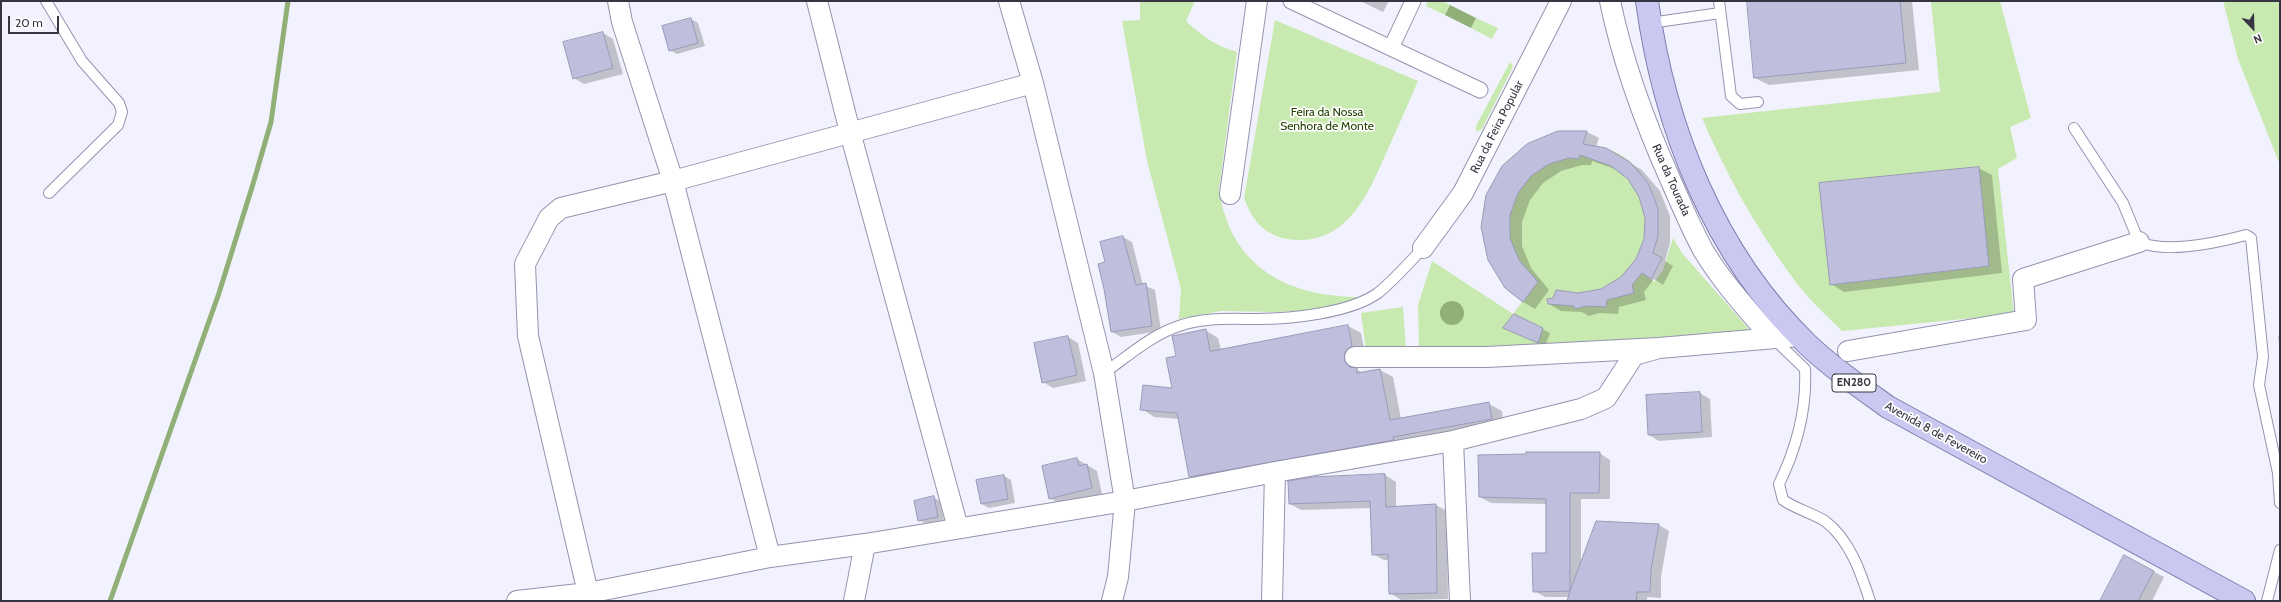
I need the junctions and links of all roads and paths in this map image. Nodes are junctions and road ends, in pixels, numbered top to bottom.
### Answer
1 (46, 1) edge
2 (618, 1) edge
3 (817, 1) edge
4 (1009, 1) edge
5 (1257, 1) edge
6 (1291, 1) edge
7 (1413, 1) edge
8 (1561, 1) edge
9 (1610, 1) edge
10 (1647, 1) edge
11 (1719, 1) edge
12 (1720, 13) junction
13 (1650, 23) junction
14 (1391, 48) junction
15 (1033, 83) junction
16 (1480, 90) dead end
17 (1758, 102) dead end
18 (2074, 128) dead end
19 (850, 132) junction
20 (673, 182) junction
21 (49, 193) dead end
22 (1230, 194) dead end
23 (2139, 242) junction
24 (1423, 248) joint
25 (1799, 336) junction
26 (1772, 338) junction
27 (1659, 348) junction
28 (1848, 352) dead end
29 (1355, 358) dead end
30 (1104, 374) junction
31 (1453, 441) junction
32 (1275, 472) junction
33 (1125, 501) junction
34 (2280, 503) edge
35 (958, 528) junction
36 (865, 544) junction
37 (2280, 550) edge
38 (770, 557) junction
39 (586, 597) edge
40 (517, 601) edge
41 (854, 601) edge
42 (1112, 601) edge
43 (1272, 601) edge
44 (1460, 601) edge
45 (1870, 601) edge
46 (2244, 601) edge
47 (2267, 601) edge

1 - 21 lane
2 - 20 street
3 - 19 street
4 - 15 street
5 - 22 street
6 - 14 street
7 - 14 street
8 - 24 street, Rua da Feira Popular
9 - 26 street, Rua da Tourada
10 - 13 main road, Avenida 8 de Fevereiro / EN280
11 - 12 lane
12 - 13 lane
12 - 17 lane
13 - 25 main road, Avenida 8 de Fevereiro / EN280
14 - 16 street
15 - 19 street
15 - 30 street
18 - 23 lane
19 - 20 street
19 - 35 street
20 - 38 street
20 - 39 street
23 - 28 street
23 - 34 lane
24 - 30 lane
25 - 26 street
25 - 46 main road, Avenida 8 de Fevereiro / EN280
26 - 27 street
26 - 45 lane
27 - 29 street
27 - 31 street
30 - 33 street
31 - 32 street
31 - 44 street
32 - 33 street
32 - 43 street
33 - 35 street
33 - 42 street
35 - 36 street
36 - 38 street
36 - 41 street
37 - 47 lane
38 - 39 street
39 - 40 street

